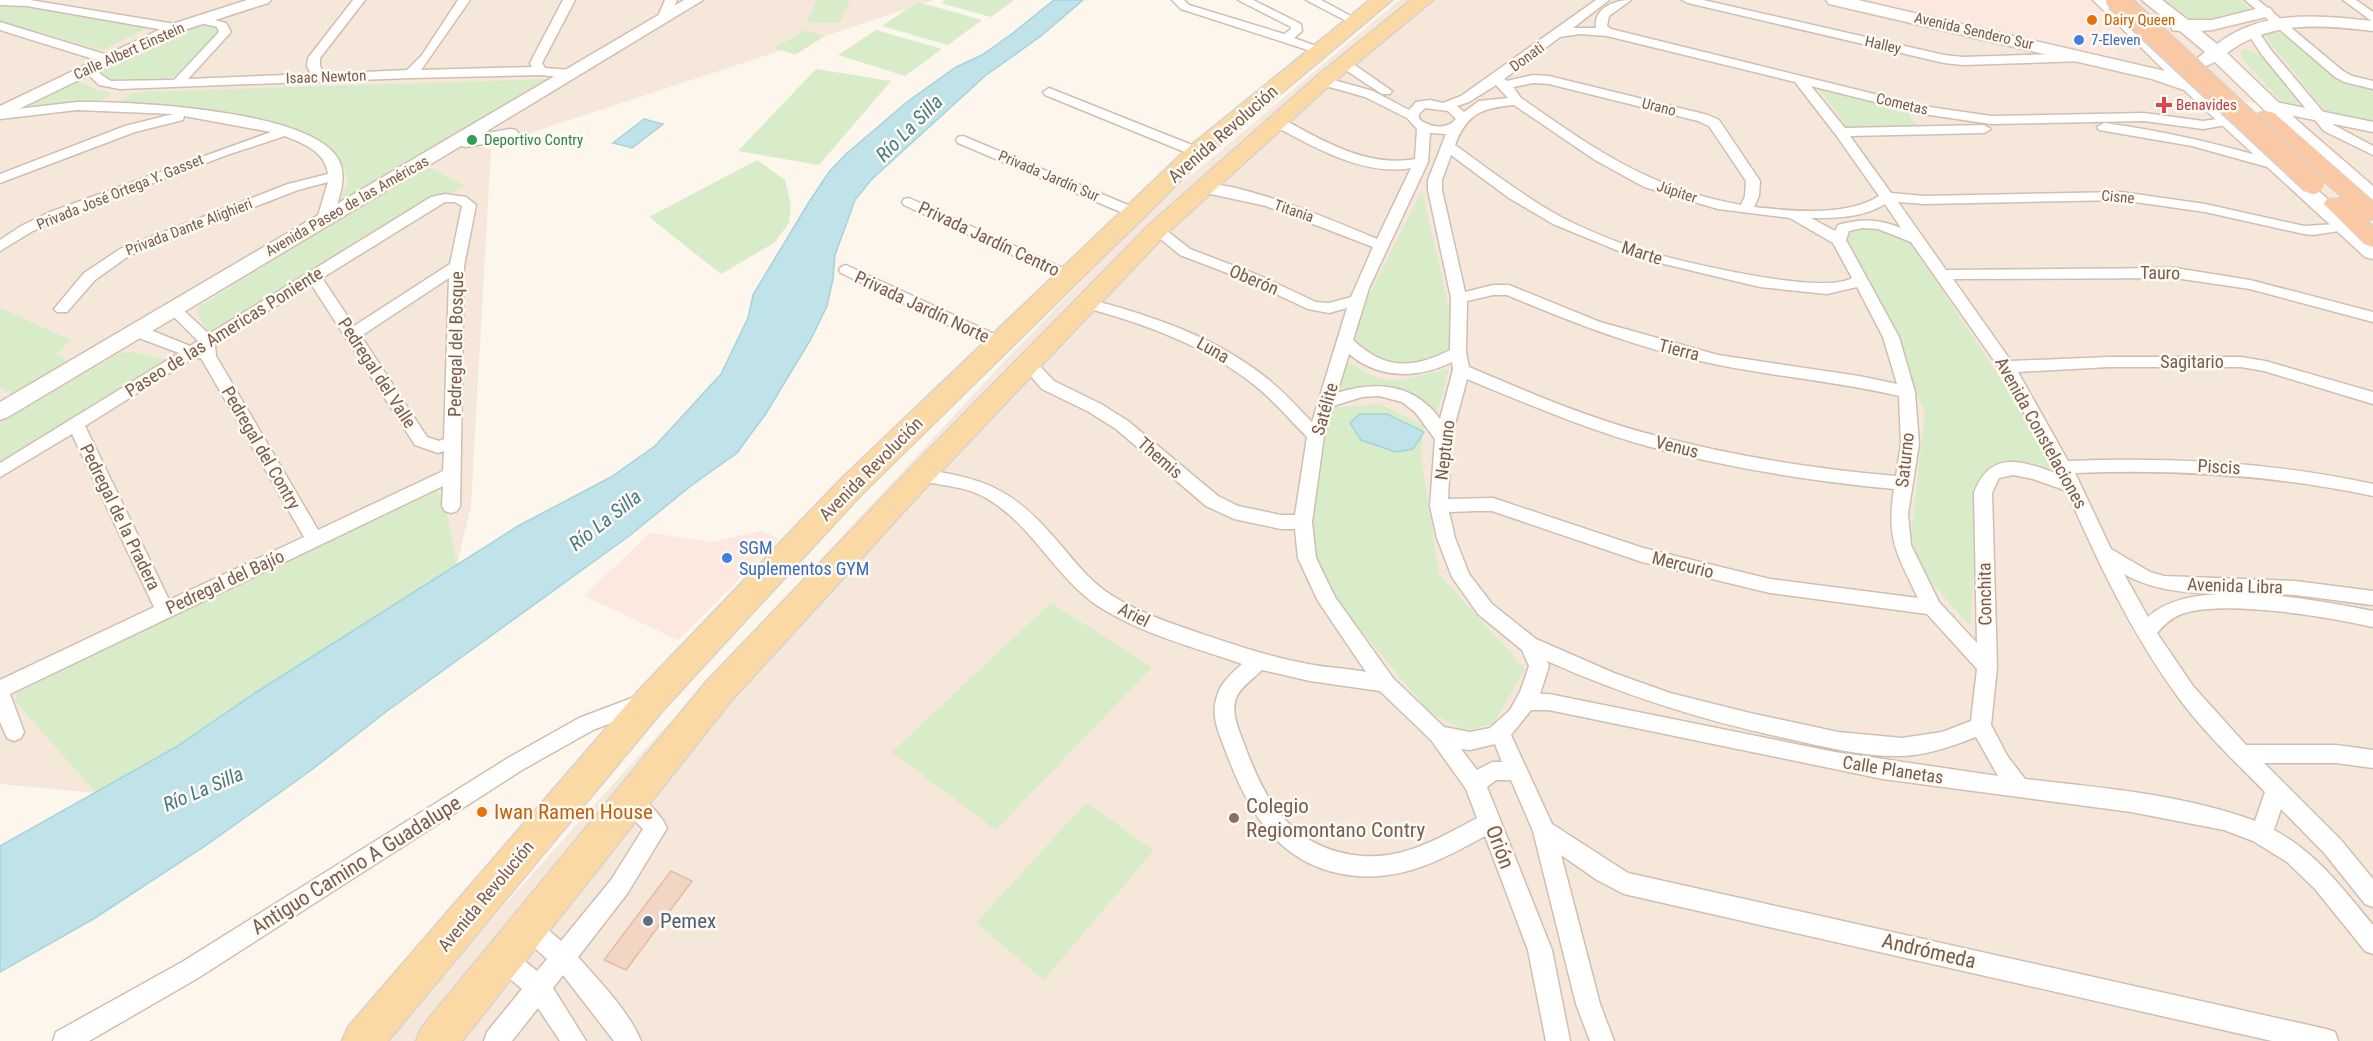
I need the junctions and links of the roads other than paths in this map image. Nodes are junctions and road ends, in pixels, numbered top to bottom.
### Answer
1 (263, 0) edge
2 (359, 0) edge
3 (464, 0) edge
4 (569, 0) edge
5 (671, 0) edge
6 (694, 0) edge
7 (1178, 0) edge
8 (1244, 0) edge
9 (1312, 0) edge
10 (1382, 0) edge
11 (1423, 0) edge
12 (1603, 0) edge
13 (1625, 0) edge
14 (1688, 0) edge
15 (1835, 0) edge
16 (2136, 0) edge
17 (2251, 0) edge
18 (2349, 0) edge
19 (0, 2) edge
20 (2111, 3) edge
21 (2156, 5) edge
22 (2271, 18) junction
23 (663, 19) junction
24 (2372, 19) edge
25 (200, 20) junction
26 (1356, 22) junction
27 (0, 26) edge
28 (2182, 26) junction
29 (175, 28) junction
30 (2252, 31) junction
31 (1607, 32) junction
32 (1558, 34) junction
33 (2140, 35) junction
34 (1285, 39) junction
35 (1321, 50) junction
36 (2220, 50) junction
37 (2266, 52) junction
38 (2083, 57) junction
39 (107, 59) junction
40 (1345, 64) junction
41 (2112, 64) junction
42 (88, 68) junction
43 (540, 71) junction
44 (2178, 73) junction
45 (411, 74) junction
46 (570, 74) junction
47 (320, 76) junction
48 (1799, 79) junction
49 (1323, 81) junction
50 (1501, 82) junction
51 (178, 83) junction
52 (135, 85) junction
53 (2373, 85) edge
54 (2249, 86) junction
55 (1049, 92) dead end
56 (1517, 101) junction
57 (1421, 105) junction
58 (105, 106) junction
59 (1446, 106) junction
60 (2267, 108) junction
61 (135, 109) junction
62 (1923, 110) junction
63 (0, 114) edge
64 (192, 114) junction
65 (2318, 115) junction
66 (2225, 116) junction
67 (1276, 121) junction
68 (257, 122) junction
69 (1418, 122) junction
70 (1459, 123) junction
71 (2203, 125) junction
72 (2373, 127) edge
73 (130, 129) junction
74 (1928, 130) junction
75 (288, 131) junction
76 (1841, 132) junction
77 (510, 134) dead end
78 (963, 140) dead end
79 (243, 144) junction
80 (1448, 146) junction
81 (2217, 147) junction
82 (441, 151) junction
83 (2373, 151) edge
84 (1197, 152) junction
85 (1421, 162) junction
86 (2278, 166) junction
87 (335, 176) junction
88 (0, 179) edge
89 (1202, 188) junction
90 (450, 196) joint
91 (1886, 197) junction
92 (2373, 197) edge
93 (909, 202) dead end
94 (1746, 210) junction
95 (1135, 213) junction
96 (2373, 213) edge
97 (1790, 215) junction
98 (324, 219) junction
99 (2347, 226) junction
100 (1157, 230) junction
101 (1915, 239) junction
102 (2373, 239) edge
103 (1839, 240) junction
104 (1382, 246) junction
105 (0, 247) edge
106 (2373, 252) edge
107 (457, 267) junction
108 (846, 270) dead end
109 (1942, 275) junction
110 (1069, 276) junction
111 (314, 277) junction
112 (1860, 279) junction
113 (1459, 298) junction
114 (1356, 300) junction
115 (1088, 304) junction
116 (62, 309) dead end
117 (174, 309) junction
118 (2373, 317) edge
119 (137, 331) junction
120 (352, 335) junction
121 (1344, 340) junction
122 (999, 343) junction
123 (207, 348) junction
124 (190, 352) junction
125 (1458, 352) junction
126 (1028, 364) junction
127 (2007, 367) junction
128 (1461, 370) junction
129 (1907, 392) junction
130 (2373, 398) edge
131 (1326, 402) junction
132 (0, 412) edge
133 (75, 424) junction
134 (1316, 436) junction
135 (1443, 439) junction
136 (453, 443) junction
137 (2064, 467) junction
138 (0, 471) edge
139 (450, 475) junction
140 (921, 475) junction
141 (1903, 483) junction
142 (2074, 487) junction
143 (2373, 490) edge
144 (1439, 506) junction
145 (451, 507) dead end
146 (1303, 522) junction
147 (315, 540) junction
148 (2103, 553) junction
149 (2373, 598) edge
150 (1932, 607) junction
151 (165, 611) junction
152 (2373, 620) edge
153 (2146, 632) junction
154 (1529, 645) junction
155 (688, 659) junction
156 (1258, 661) junction
157 (1987, 667) junction
158 (1386, 684) junction
159 (0, 689) edge
160 (718, 692) junction
161 (0, 694) edge
162 (652, 699) junction
163 (1526, 702) junction
164 (1981, 726) junction
165 (14, 732) dead end
166 (1500, 733) junction
167 (1438, 734) junction
168 (2241, 754) junction
169 (2373, 759) edge
170 (1516, 771) junction
171 (1475, 784) junction
172 (2277, 788) junction
173 (2020, 789) junction
174 (629, 800) junction
175 (1491, 822) junction
176 (1544, 831) junction
177 (2261, 834) junction
178 (2373, 896) edge
179 (529, 928) junction
180 (2373, 943) edge
181 (564, 958) junction
182 (504, 959) junction
183 (539, 988) junction
184 (65, 1041) edge
185 (362, 1041) edge
186 (436, 1041) edge
187 (496, 1041) edge
188 (574, 1041) edge
189 (629, 1041) edge
190 (1558, 1041) edge
191 (1602, 1041) edge
192 (2326, 1041) edge

1 - 25 street, Calle Albert Einstein
2 - 47 street
3 - 45 street
4 - 43 street
5 - 23 street
6 - 23 street, Avenida Paseo de las Américas
7 - 34 street
8 - 34 street
9 - 26 street
10 - 26 main road, Avenida Revolución
11 - 40 main road, Avenida Revolución
12 - 32 street, Donati
13 - 31 street
14 - 38 street, Halley
15 - 38 main road, Avenida Sendero Sur
16 - 60 highway
17 - 22 street
18 - 24 street
19 - 29 street
20 - 21 main road
20 - 33 main road
20 - 102 highway, bridge
21 - 28 main road
22 - 24 main road
22 - 28 main road
22 - 30 main road
22 - 53 street
23 - 46 street, Avenida Paseo de las Américas
25 - 29 street, Calle Albert Einstein
25 - 51 street
26 - 35 main road, Avenida Revolución
27 - 39 street
28 - 33 main road
28 - 36 main road
29 - 39 street, Calle Albert Einstein
30 - 36 main road
30 - 37 street
31 - 32 street, Cometas
31 - 48 street, Cometas
32 - 50 street, Donati
33 - 44 main road
34 - 35 street
35 - 84 main road, Avenida Revolución
36 - 37 street
36 - 44 main road
36 - 54 main road
36 - 60 main road
37 - 65 street
38 - 41 main road, Avenida Sendero Sur
39 - 42 street, Calle Albert Einstein
40 - 49 main road, Avenida Revolución
40 - 57 street
41 - 44 main road, Avenida Sendero Sur
41 - 44 main road, Avenida Sendero Sur
42 - 52 street, Isaac Newton
42 - 63 street, Calle Albert Einstein
43 - 45 street, Isaac Newton
43 - 46 street, Isaac Newton
44 - 54 main road
44 - 66 main road
45 - 47 street, Isaac Newton
46 - 82 street, Avenida Paseo de las Américas
47 - 51 street, Isaac Newton
48 - 62 street, Cometas
48 - 76 street, Avenida Constelaciones
49 - 67 main road, Avenida Revolución
49 - 69 street
50 - 56 street, Júpiter
50 - 59 street, Donati
50 - 94 street, Urano
51 - 52 street, Isaac Newton
52 - 58 street
54 - 60 main road
55 - 84 street
56 - 70 street, Donati
56 - 94 street, Júpiter
57 - 59 street
57 - 69 street
58 - 61 street
58 - 63 street
59 - 70 street
60 - 65 street
60 - 92 main road
60 - 96 highway
61 - 64 street
61 - 73 street
62 - 71 street, Cometas
62 - 74 street
64 - 68 street
64 - 73 street
65 - 72 street
65 - 83 street
66 - 71 street, Cometas
66 - 86 main road
67 - 85 street
67 - 89 main road, Avenida Revolución
68 - 75 street
68 - 79 street
69 - 70 street
69 - 85 street, Satélite
70 - 80 street, Neptuno
71 - 81 street, Cometas
73 - 88 street
74 - 76 street, Cometas
74 - 81 street, Cometas
75 - 79 street, Privada José Ortega Y. Gasset
75 - 87 street
76 - 91 street, Avenida Constelaciones
77 - 82 street
78 - 95 street, Privada Jardín Sur
79 - 105 street, Privada José Ortega Y. Gasset
80 - 112 street, Marte
80 - 113 street, Neptuno
81 - 86 street, Cometas
82 - 98 street, Avenida Paseo de las Américas
84 - 95 main road, Avenida Revolución
85 - 104 street, Satélite
86 - 99 main road
87 - 98 street
87 - 116 street, Privada Dante Alighieri
89 - 100 main road, Avenida Revolución
89 - 104 street, Titania
90 - 107 street, Pedregal del Bosque
90 - 111 street, Paseo de las Americas Poniente
91 - 97 street, Júpiter
91 - 99 street, Cisne
91 - 101 street, Avenida Constelaciones
93 - 110 street, Privada Jardín Centro
94 - 97 street, Júpiter
95 - 110 main road, Avenida Revolución
97 - 103 street
98 - 117 street, Avenida Paseo de las Américas
99 - 106 main road
100 - 114 street, Oberón
100 - 115 main road, Avenida Revolución
101 - 103 street
101 - 109 street, Avenida Constelaciones
103 - 112 street, Saturno
104 - 114 street, Satélite
107 - 120 street
107 - 136 street, Pedregal del Bosque
108 - 122 street, Privada Jardín Norte
109 - 118 street, Tauro
109 - 127 street, Avenida Constelaciones
110 - 122 main road, Avenida Revolución
111 - 120 street, Pedregal del Valle
111 - 123 street, Paseo de las Americas Poniente
112 - 129 street, Saturno
113 - 125 street, Neptuno
113 - 129 street, Tierra
114 - 121 street, Satélite
115 - 126 main road, Avenida Revolución
115 - 134 street, Luna
117 - 119 street, Avenida Paseo de las Américas
117 - 123 street, Pedregal del Contry
119 - 124 street
119 - 132 street, Avenida Paseo de las Américas
120 - 136 street, Pedregal del Valle
121 - 125 street
121 - 131 street, Satélite
122 - 155 main road, Avenida Revolución
123 - 124 street
123 - 147 street, Pedregal del Contry
124 - 133 street, Paseo de las Americas Poniente
125 - 128 street, Neptuno
126 - 140 main road, Avenida Revolución
126 - 146 street, Themis
127 - 130 street, Sagitario
127 - 137 street, Avenida Constelaciones
128 - 135 street, Neptuno
128 - 141 street, Venus
129 - 141 street, Saturno
131 - 134 street, Satélite
131 - 135 street
133 - 138 street, Paseo de las Americas Poniente
133 - 151 street, Pedregal de la Pradera
134 - 146 street, Satélite
135 - 144 street, Neptuno
136 - 139 street, Pedregal del Bosque
137 - 142 street, Avenida Constelaciones
137 - 143 street, Piscis
139 - 145 street, Pedregal del Bosque
139 - 147 street, Pedregal del Bajío
140 - 156 street, Ariel
140 - 160 main road, Avenida Revolución
141 - 150 street, Saturno
142 - 148 street, Avenida Constelaciones
142 - 157 street, Conchita
144 - 150 street, Mercurio
144 - 154 street, Neptuno
146 - 158 street, Satélite
147 - 151 street, Pedregal del Bajío
148 - 149 street, Avenida Libra
148 - 153 street, Avenida Constelaciones
150 - 157 street, Saturno
151 - 159 street, Pedregal del Bajío
152 - 153 street, Avenida Libra
153 - 168 street, Avenida Constelaciones
154 - 163 street
154 - 164 street, Calle Planetas
155 - 160 main road
155 - 162 main road, Avenida Revolución
156 - 158 street, Ariel
156 - 175 street
157 - 164 street, Conchita
158 - 167 street, Orión
160 - 174 main road, Avenida Revolución
161 - 165 street
162 - 184 street, Antiguo Camino A Guadalupe
162 - 185 main road, Avenida Revolución
163 - 166 street
163 - 173 street, Calle Planetas
164 - 173 street
166 - 167 street
166 - 170 street
167 - 171 street, Orión
168 - 169 street
168 - 172 street, Avenida Constelaciones
170 - 171 street
170 - 176 street
171 - 175 street, Orión
172 - 177 street
172 - 178 street, Avenida Constelaciones
173 - 177 street, Calle Planetas
174 - 179 main road, Avenida Revolución
174 - 181 street
175 - 190 street, Orión
176 - 191 street
176 - 192 street, Andrómeda
177 - 180 street
179 - 181 street
179 - 182 main road, Avenida Revolución
181 - 183 street
181 - 189 street
182 - 183 street
182 - 186 main road, Avenida Revolución
183 - 187 street
183 - 188 street

